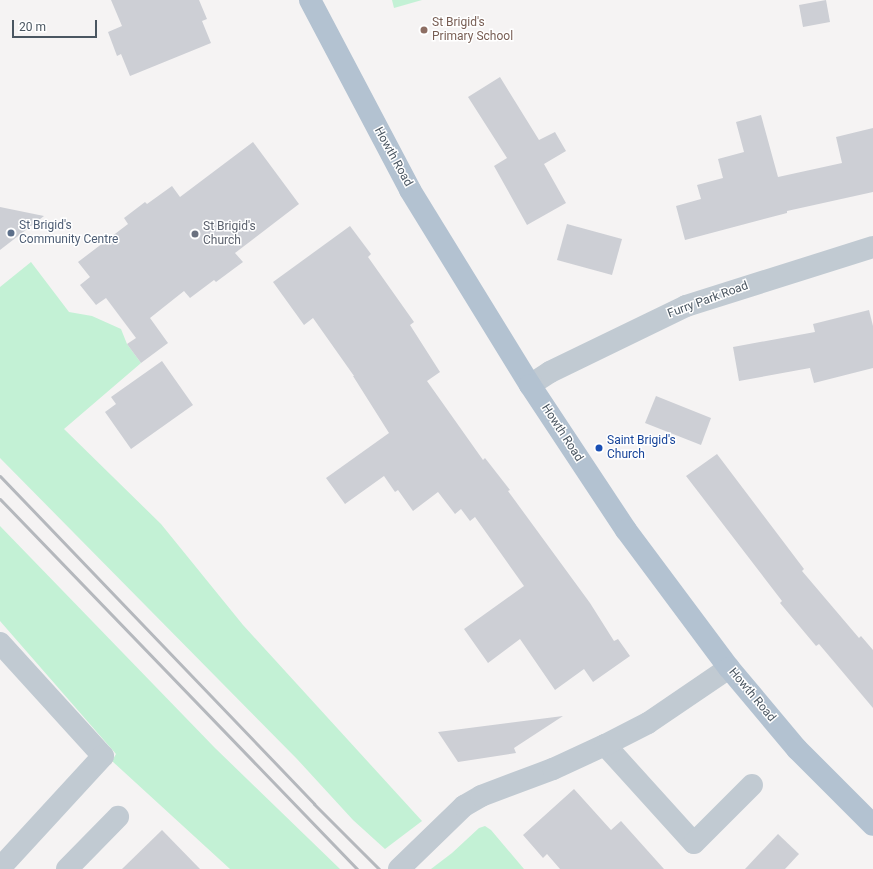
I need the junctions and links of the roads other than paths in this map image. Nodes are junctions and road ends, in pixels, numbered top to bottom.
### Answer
1 (310, 0) edge
2 (873, 247) edge
3 (530, 385) junction
4 (0, 643) edge
5 (729, 668) junction
6 (605, 745) junction
7 (752, 785) dead end
8 (118, 817) dead end
9 (873, 825) edge
10 (0, 868) edge
11 (66, 869) edge
12 (399, 869) edge

1 - 3 main road, Howth Road
2 - 3 street, Furry Park Road
3 - 5 main road, Howth Road
4 - 10 street
5 - 6 street
5 - 9 main road, Howth Road
6 - 7 street
6 - 12 street
8 - 11 street

